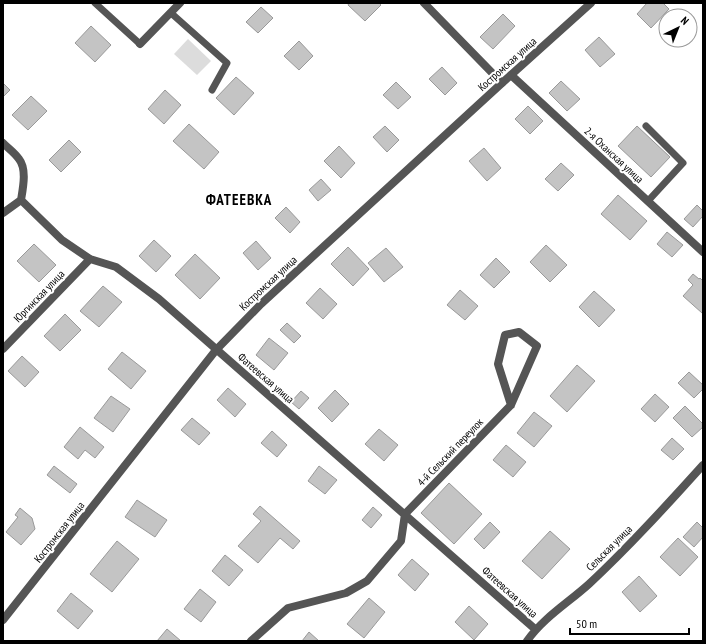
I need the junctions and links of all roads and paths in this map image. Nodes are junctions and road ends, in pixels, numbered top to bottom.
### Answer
1 (95, 3) edge
2 (180, 3) edge
3 (424, 3) edge
4 (591, 3) edge
5 (171, 13) junction
6 (140, 44) joint
7 (511, 75) junction
8 (502, 83) junction
9 (212, 90) dead end
10 (646, 126) dead end
11 (3, 143) edge
12 (21, 200) junction
13 (648, 202) junction
14 (3, 213) edge
15 (703, 252) edge
16 (90, 258) junction
17 (3, 349) edge
18 (216, 350) junction
19 (511, 405) junction
20 (703, 465) edge
21 (405, 514) junction
22 (3, 620) edge
23 (535, 629) junction
24 (251, 641) edge
25 (526, 641) edge

1 - 6 lane
2 - 5 street
3 - 8 street
4 - 7 street, Костромская улица
5 - 6 street
5 - 9 lane
7 - 8 street, Костромская улица
7 - 13 street, 2-я Оханская улица
8 - 18 street, Костромская улица
10 - 13 lane
11 - 12 street
12 - 14 street
12 - 16 street, Фатеевская улица
13 - 15 street, 2-я Оханская улица
16 - 17 street, Юргинская улица
16 - 18 street, Фатеевская улица
18 - 21 street, Фатеевская улица
18 - 22 street, Костромская улица
19 - 19 street, 4-й Сельский переулок
19 - 21 street, 4-й Сельский переулок
20 - 23 street, Сельская улица
21 - 23 street, Фатеевская улица
21 - 24 street
23 - 25 street, Сельская улица

